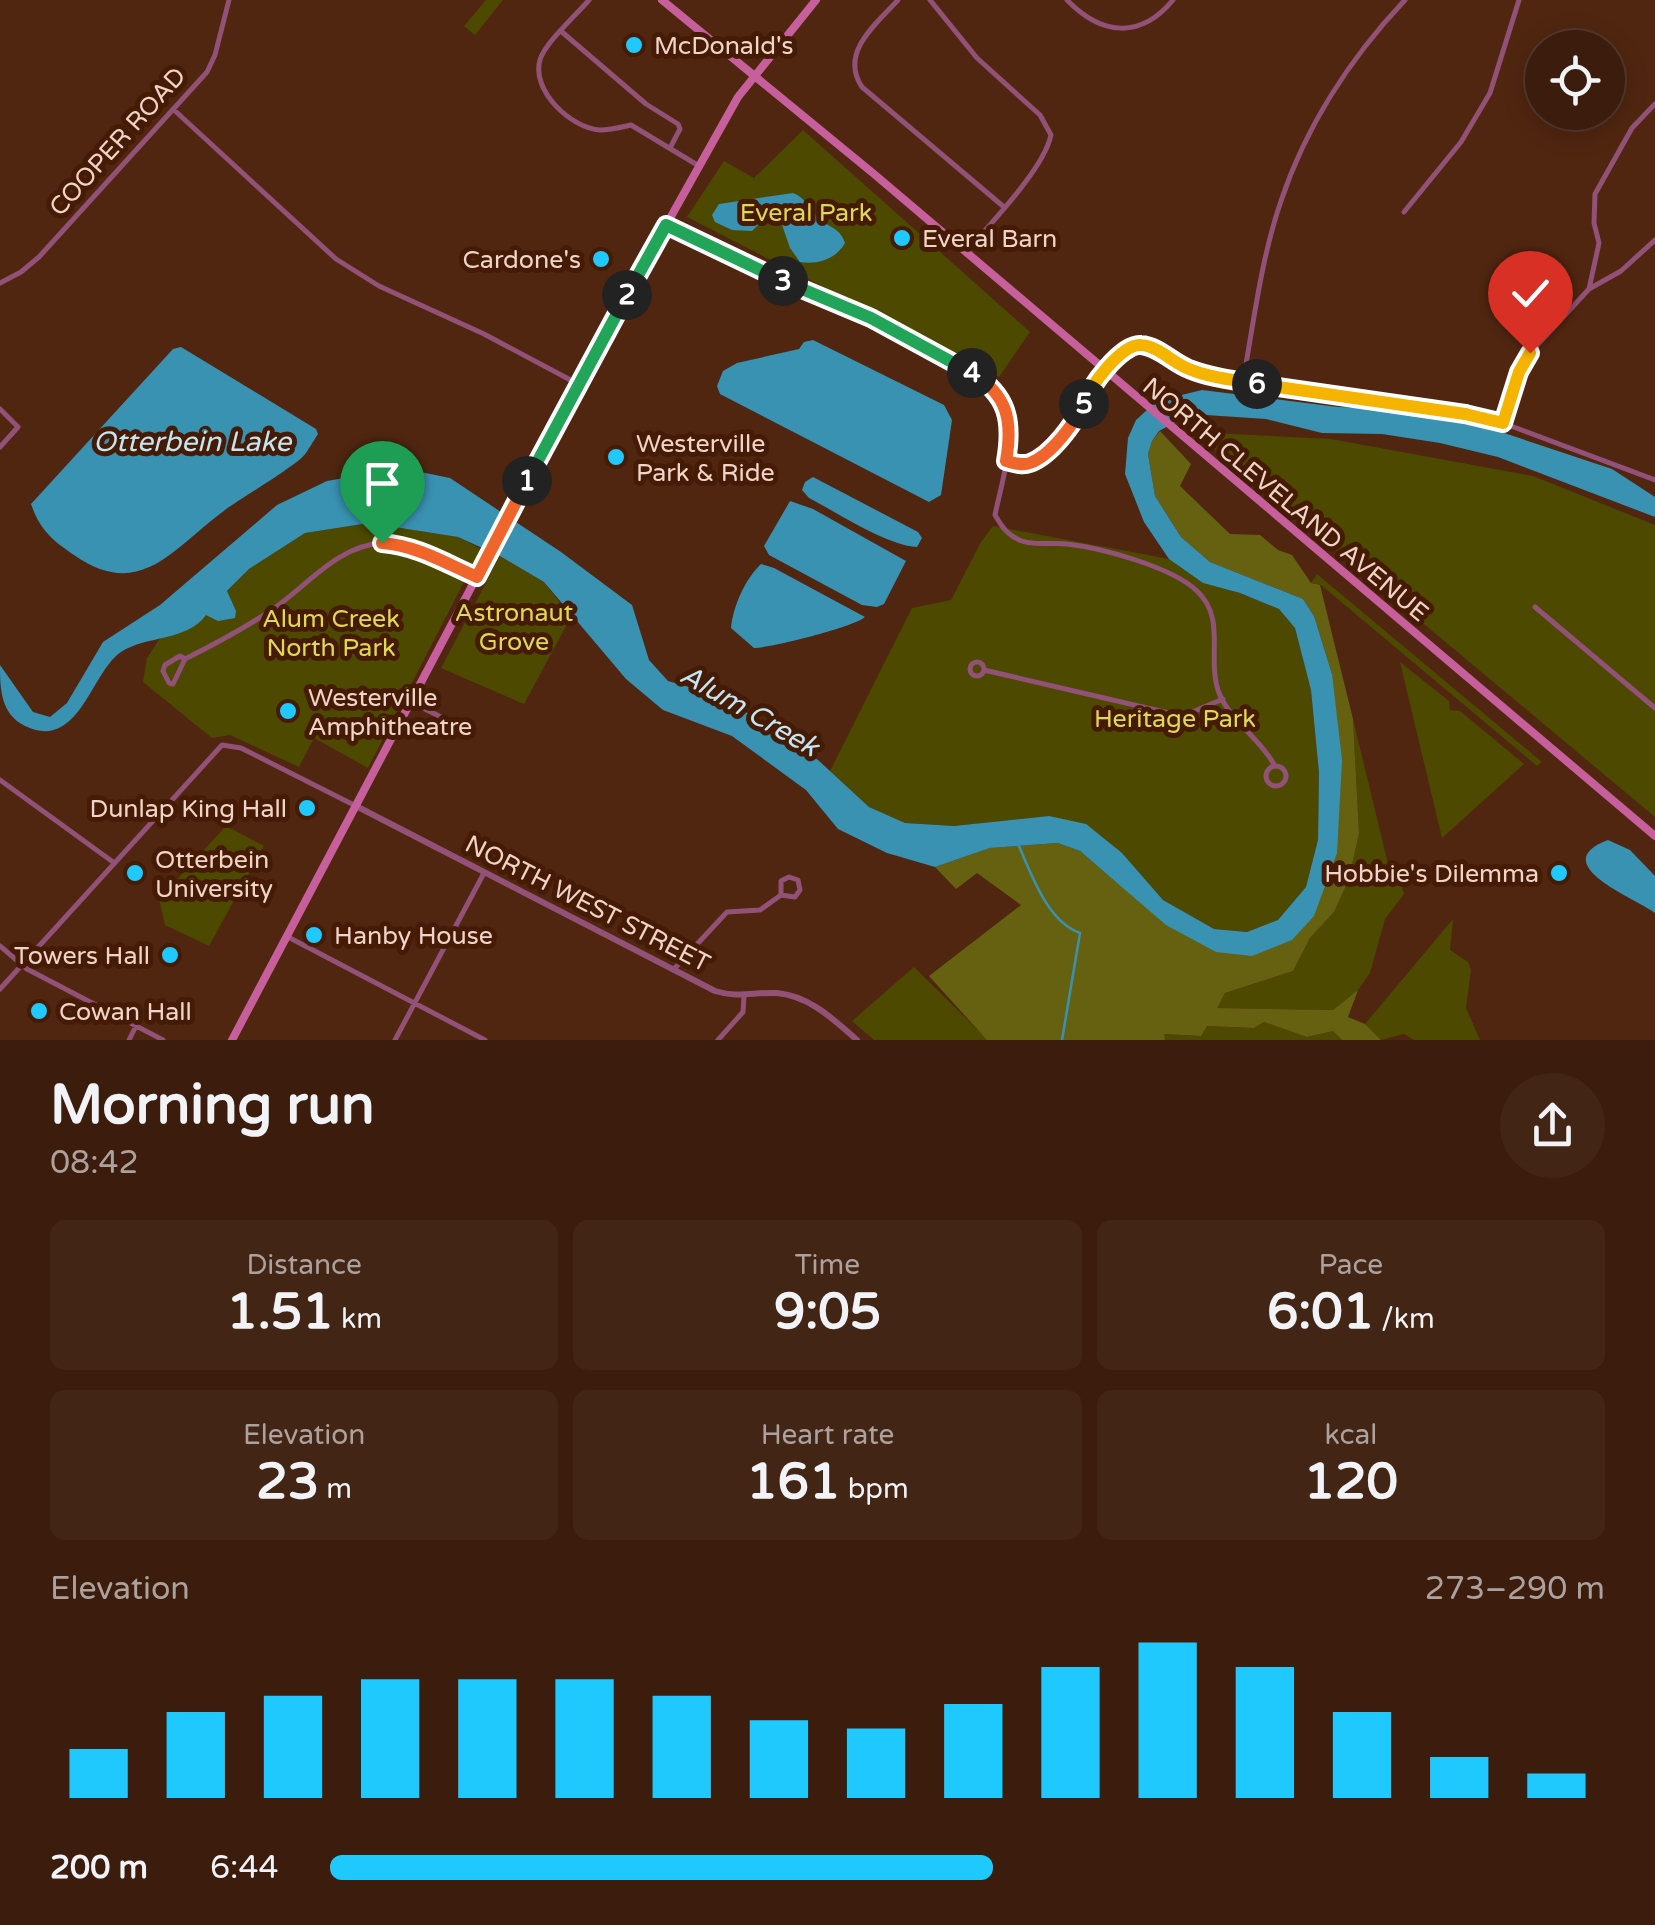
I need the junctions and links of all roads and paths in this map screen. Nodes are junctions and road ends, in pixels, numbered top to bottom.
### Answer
1 (228, 0) edge
2 (589, 0) edge
3 (662, 0) edge
4 (816, 0) edge
5 (898, 0) edge
6 (930, 0) edge
7 (1066, 0) edge
8 (1173, 0) edge
9 (1405, 0) edge
10 (1517, 0) edge
11 (562, 32) junction
12 (754, 76) junction
13 (1655, 104) edge
14 (173, 110) junction
15 (670, 148) junction
16 (699, 166) junction
17 (1004, 207) junction
18 (1404, 212) dead end
19 (666, 225) junction
20 (1655, 240) edge
21 (966, 252) junction
22 (0, 284) edge
23 (1588, 289) junction
24 (1105, 371) junction
25 (1243, 381) junction
26 (578, 384) junction
27 (0, 409) edge
28 (1503, 423) junction
29 (0, 447) edge
30 (1006, 461) junction
31 (1655, 480) edge
32 (477, 577) junction
33 (1535, 607) dead end
34 (185, 658) junction
35 (984, 670) dead end
36 (1223, 700) junction
37 (411, 702) junction
38 (1655, 708) edge
39 (467, 730) dead end
40 (1275, 766) junction
41 (0, 780) edge
42 (356, 806) junction
43 (1655, 836) edge
44 (113, 862) junction
45 (484, 872) junction
46 (781, 895) junction
47 (287, 936) junction
48 (0, 946) edge
49 (21, 966) junction
50 (674, 970) junction
51 (0, 988) edge
52 (744, 996) junction
53 (415, 1003) junction
54 (136, 1026) junction
55 (721, 1037) edge
56 (129, 1040) edge
57 (163, 1040) edge
58 (232, 1040) edge
59 (395, 1040) edge
60 (485, 1040) edge
61 (730, 1040) edge
62 (857, 1040) edge

1 - 14 street, COOPER ROAD
2 - 11 street
3 - 12 main road, NORTH CLEVELAND AVENUE
4 - 12 main road
5 - 17 street
6 - 17 street
7 - 8 street
9 - 25 street
10 - 18 street
11 - 15 street
11 - 15 street
12 - 16 main road
12 - 21 main road, NORTH CLEVELAND AVENUE
13 - 23 street
14 - 22 street, COOPER ROAD
14 - 26 street
15 - 16 street
16 - 19 main road
17 - 21 street
19 - 26 main road
19 - 30 street
20 - 23 street
21 - 24 main road, NORTH CLEVELAND AVENUE
23 - 28 street
24 - 25 street
24 - 30 street
24 - 43 main road, NORTH CLEVELAND AVENUE
25 - 28 street
26 - 32 main road
27 - 29 street
28 - 31 street
30 - 36 street
32 - 34 street
32 - 37 main road
33 - 38 street
34 - 34 street
35 - 36 street
36 - 40 street
37 - 39 street
37 - 42 main road
40 - 40 street
41 - 44 street
42 - 44 street
42 - 45 street, NORTH WEST STREET
42 - 47 main road
44 - 49 street
45 - 50 street, NORTH WEST STREET
45 - 53 street
46 - 46 street
46 - 50 street
47 - 53 street
47 - 58 main road
48 - 49 street
49 - 51 street
49 - 54 street
50 - 52 street, NORTH WEST STREET
52 - 55 street
52 - 62 street, NORTH WEST STREET
53 - 59 street
53 - 60 street
54 - 56 street
54 - 57 street
55 - 61 street

